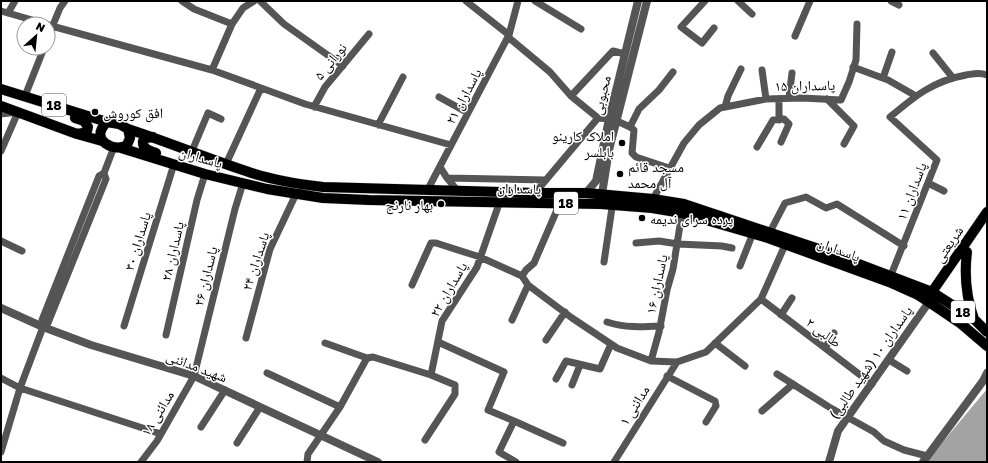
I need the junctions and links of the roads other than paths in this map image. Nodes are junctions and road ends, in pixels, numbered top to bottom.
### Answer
1 (15, 1) edge
2 (65, 1) edge
3 (182, 1) edge
4 (254, 1) edge
5 (260, 1) edge
6 (466, 1) edge
7 (535, 1) edge
8 (638, 1) edge
9 (647, 1) edge
10 (705, 1) edge
11 (738, 1) edge
12 (810, 1) edge
13 (891, 1) edge
14 (516, 2) edge
15 (899, 5) dead end
16 (5, 12) edge
17 (752, 14) dead end
18 (19, 16) edge
19 (55, 16) edge
20 (232, 24) junction
21 (857, 24) dead end
22 (56, 27) edge
23 (714, 28) dead end
24 (581, 29) dead end
25 (369, 34) dead end
26 (509, 36) junction
27 (795, 36) dead end
28 (892, 52) dead end
29 (933, 53) dead end
30 (625, 54) junction
31 (41, 56) edge
32 (343, 66) junction
33 (853, 68) junction
34 (741, 69) dead end
35 (212, 70) junction
36 (762, 70) dead end
37 (673, 72) dead end
38 (792, 73) dead end
39 (987, 75) edge
40 (403, 77) dead end
41 (883, 78) junction
42 (953, 78) junction
43 (261, 88) junction
44 (1, 89) edge
45 (25, 96) junction
46 (571, 96) junction
47 (916, 96) junction
48 (439, 97) dead end
49 (789, 98) junction
50 (766, 99) junction
51 (778, 99) junction
52 (827, 99) junction
53 (39, 101) junction
54 (1, 106) edge
55 (314, 106) junction
56 (725, 107) junction
57 (18, 112) junction
58 (468, 113) junction
59 (1, 114) edge
60 (598, 118) junction
61 (221, 119) dead end
62 (613, 120) junction
63 (779, 120) junction
64 (107, 122) junction
65 (378, 124) junction
66 (630, 127) junction
67 (128, 129) junction
68 (77, 134) junction
69 (153, 137) junction
70 (102, 141) junction
71 (781, 142) dead end
72 (844, 144) dead end
73 (451, 145) junction
74 (117, 147) junction
75 (757, 147) dead end
76 (1, 151) edge
77 (192, 151) junction
78 (174, 164) junction
79 (226, 164) junction
80 (440, 167) junction
81 (669, 168) junction
82 (202, 173) junction
83 (447, 178) junction
84 (546, 180) junction
85 (243, 183) junction
86 (928, 183) junction
87 (428, 190) junction
88 (456, 190) junction
89 (944, 191) dead end
90 (535, 193) junction
91 (586, 193) junction
92 (296, 194) junction
93 (601, 199) junction
94 (653, 199) junction
95 (613, 200) junction
96 (500, 202) junction
97 (560, 203) junction
98 (682, 212) junction
99 (987, 212) edge
100 (987, 222) edge
101 (770, 232) junction
102 (753, 233) junction
103 (1, 241) edge
104 (636, 242) dead end
105 (678, 244) junction
106 (785, 245) junction
107 (904, 246) junction
108 (732, 248) dead end
109 (22, 251) dead end
110 (966, 252) junction
111 (480, 257) junction
112 (604, 262) dead end
113 (740, 266) dead end
114 (892, 275) junction
115 (522, 276) junction
116 (412, 285) dead end
117 (528, 285) junction
118 (933, 296) junction
119 (792, 298) dead end
120 (761, 299) junction
121 (1, 308) edge
122 (565, 312) junction
123 (781, 315) junction
124 (974, 319) junction
125 (512, 320) dead end
126 (607, 322) dead end
127 (124, 326) dead end
128 (661, 326) junction
129 (43, 327) junction
130 (987, 332) edge
131 (834, 333) dead end
132 (166, 335) dead end
133 (246, 338) dead end
134 (546, 340) dead end
135 (438, 342) junction
136 (325, 343) dead end
137 (715, 343) junction
138 (610, 344) junction
139 (987, 346) edge
140 (824, 348) junction
141 (367, 358) junction
142 (889, 360) junction
143 (651, 361) junction
144 (677, 362) junction
145 (580, 365) junction
146 (745, 366) dead end
147 (907, 370) dead end
148 (267, 373) dead end
149 (987, 373) edge
150 (777, 374) dead end
151 (431, 375) junction
152 (194, 376) junction
153 (667, 376) junction
154 (1, 378) edge
155 (556, 379) dead end
156 (792, 384) junction
157 (872, 384) junction
158 (572, 385) dead end
159 (20, 388) junction
160 (225, 390) junction
161 (260, 407) junction
162 (340, 407) junction
163 (762, 411) dead end
164 (848, 417) junction
165 (514, 421) junction
166 (706, 422) dead end
167 (201, 426) dead end
168 (161, 434) junction
169 (320, 436) junction
170 (425, 440) dead end
171 (2, 441) edge
172 (237, 443) dead end
173 (563, 443) dead end
174 (1, 452) edge
175 (925, 459) edge
176 (140, 462) edge
177 (306, 462) edge
178 (376, 462) edge
179 (516, 462) edge
180 (614, 462) edge
181 (829, 462) edge

1 - 16 street
2 - 19 street
3 - 20 street
4 - 20 street
5 - 32 street
6 - 26 street
7 - 24 street
8 - 30 street, محبوبی
9 - 62 street, محبوبی
10 - 23 street
11 - 17 street
12 - 27 street
13 - 15 street
14 - 26 street, پاسداران ۲۱
16 - 18 street
20 - 35 street
21 - 33 street, پاسداران ۱۵
22 - 35 street
25 - 32 street, نورانی ۵
26 - 46 street
26 - 58 street, پاسداران ۲۱
28 - 41 street
29 - 42 street
30 - 46 street
30 - 62 street, محبوبی
31 - 45 street
32 - 55 street, نورانی ۵
33 - 41 street
33 - 52 street, پاسداران ۱۵
34 - 56 street
35 - 43 street
36 - 50 street
37 - 66 street
38 - 49 street
39 - 42 street
40 - 65 street
41 - 47 street
42 - 47 street
43 - 55 street
43 - 79 street
44 - 45 main road, 18
45 - 53 main road, 18
46 - 60 street
47 - 86 street, پاسداران ۱۱
48 - 58 street
49 - 51 street, پاسداران ۱۵
49 - 52 street, پاسداران ۱۵
50 - 51 street, پاسداران ۱۵
50 - 56 street, پاسداران ۱۵
51 - 63 street
52 - 72 street
53 - 64 main road, 18
53 - 68 main road
54 - 57 main road, 18
55 - 65 street
56 - 81 street
57 - 59 street
57 - 68 main road, 18
57 - 76 street
58 - 73 street, پاسداران ۲۱
60 - 62 street
60 - 84 street
61 - 77 street
62 - 66 street
62 - 91 street, محبوبی
62 - 93 street, محبوبی
63 - 71 street
63 - 75 street
64 - 67 main road, 18
64 - 70 main road
65 - 73 street
66 - 81 street
67 - 69 main road, پاسداران / 18
67 - 74 main road
68 - 70 main road, 18
69 - 77 main road, پاسداران / 18
69 - 82 main road
70 - 74 main road, 18
73 - 80 street, پاسداران ۲۱
74 - 78 main road, پاسداران / 18
74 - 129 street
77 - 79 main road, پاسداران / 18
78 - 82 main road, پاسداران / 18
78 - 127 street, پاسداران ۳۰
79 - 87 main road, پاسداران / 18
80 - 83 street
80 - 87 street, پاسداران ۲۱
81 - 94 street
82 - 85 main road, پاسداران / 18
82 - 132 street, پاسداران ۲۸
83 - 84 street
83 - 88 street
84 - 90 street
85 - 92 main road, پاسداران / 18
85 - 152 street, پاسداران ۲۶
86 - 89 street
86 - 107 street, پاسداران ۱۱
87 - 88 main road, پاسداران / 18
88 - 90 main road, پاسداران / 18
90 - 91 main road, پاسداران / 18
91 - 93 main road, پاسداران / 18
92 - 96 main road, پاسداران / 18
92 - 133 street, پاسداران ۲۴
93 - 95 main road, پاسداران / 18
93 - 97 main road, پاسداران / 18
94 - 95 main road, پاسداران / 18
94 - 101 main road, پاسداران / 18
95 - 98 main road, پاسداران / 18
95 - 112 street
96 - 97 main road, پاسداران / 18
96 - 111 street, پاسداران ۲۲
97 - 115 street
98 - 102 main road, پاسداران / 18
98 - 105 street, پاسداران ۱۶
99 - 118 main road, شریعتی
100 - 110 main road, شریعتی
101 - 107 street
101 - 114 main road, پاسداران / 18
102 - 106 main road, پاسداران / 18
102 - 113 street
103 - 109 street
104 - 105 street
105 - 108 street
105 - 128 street, پاسداران ۱۶
106 - 118 main road, پاسداران / 18
106 - 120 street
107 - 114 street, پاسداران ۱۱
110 - 118 main road, شریعتی
110 - 124 main road
111 - 115 street
111 - 116 street
111 - 135 street, پاسداران ۲۲
114 - 118 main road, پاسداران / 18
115 - 117 street
117 - 122 street
117 - 125 street
118 - 124 main road, پاسداران / 18
118 - 139 main road, پاسداران / 18
118 - 142 street, پاسداران ۱۰ (شهید طالبی)
119 - 123 street
120 - 123 street, طالبی ۲
120 - 137 street
121 - 129 street, شهید مدائنی
122 - 134 street
122 - 138 street
123 - 140 street, طالبی ۲
124 - 130 main road, پاسداران / 18
126 - 128 street
128 - 143 street, پاسداران ۱۶
129 - 152 street, شهید مدائنی
129 - 159 street
131 - 140 street
135 - 151 street, پاسداران ۲۲
135 - 165 street
136 - 141 street
137 - 144 street
137 - 146 street
138 - 143 street
138 - 145 street
140 - 157 street, طالبی ۲
141 - 151 street
141 - 162 street
142 - 147 street
142 - 157 street, پاسداران ۱۰ (شهید طالبی)
143 - 144 street
144 - 153 street, مدائنی ۱
145 - 155 street
145 - 158 street
148 - 162 street
149 - 175 street
150 - 156 street
151 - 170 street
152 - 160 street, شهید مدائنی
152 - 168 street, مدائنی ۱۸
153 - 166 street
153 - 180 street, مدائنی ۱
154 - 159 street
156 - 163 street
156 - 164 street
157 - 164 street, پاسداران ۱۰ (شهید طالبی)
159 - 168 street
159 - 171 street
160 - 161 street, شهید مدائنی
160 - 167 street
161 - 169 street, شهید مدائنی
161 - 172 street
162 - 169 street
164 - 175 street
164 - 181 street, پاسداران ۱۰ (شهید طالبی)
165 - 173 street
165 - 179 street
168 - 176 street, مدائنی ۱۸
169 - 177 street
169 - 178 street, شهید مدائنی
171 - 174 street

